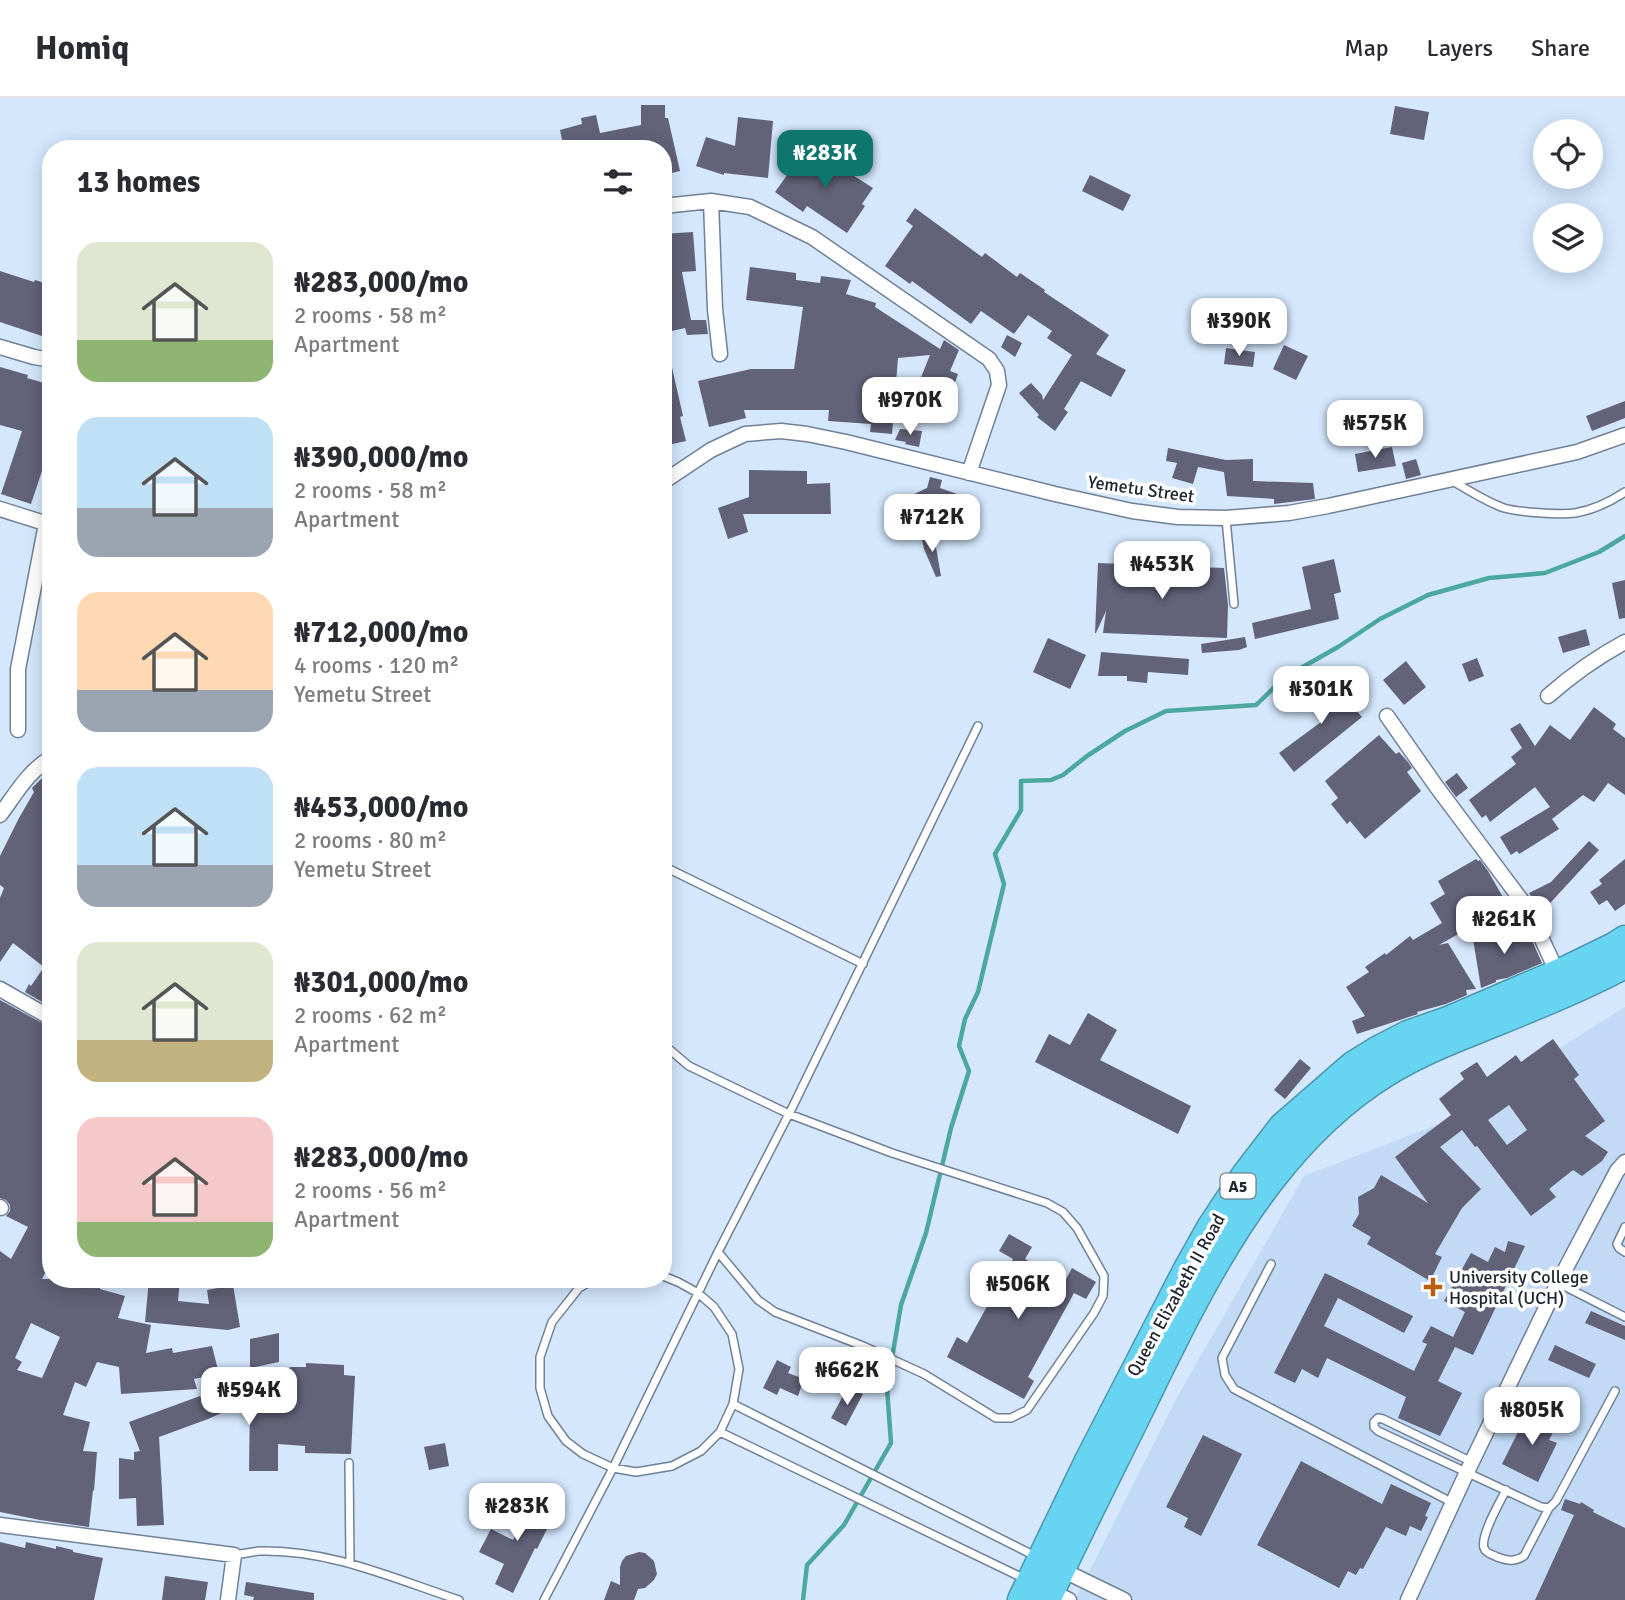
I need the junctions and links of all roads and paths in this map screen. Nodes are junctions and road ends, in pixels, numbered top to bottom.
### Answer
1 (711, 201) junction
2 (672, 205) edge
3 (0, 346) edge
4 (720, 354) dead end
5 (42, 358) edge
6 (1625, 435) edge
7 (968, 473) junction
8 (672, 476) edge
9 (1451, 480) junction
10 (1625, 492) edge
11 (0, 509) edge
12 (1226, 518) junction
13 (42, 522) edge
14 (42, 557) edge
15 (1234, 604) dead end
16 (1625, 642) edge
17 (1548, 696) dead end
18 (1387, 716) dead end
19 (978, 726) dead end
20 (18, 730) dead end
21 (42, 763) edge
22 (0, 815) edge
23 (672, 870) edge
24 (1625, 940) edge
25 (863, 964) junction
26 (1625, 964) edge
27 (1558, 974) junction
28 (0, 989) edge
29 (42, 1013) edge
30 (672, 1052) edge
31 (789, 1114) junction
32 (1625, 1162) edge
33 (1625, 1227) edge
34 (718, 1252) junction
35 (1625, 1252) edge
36 (1271, 1264) dead end
37 (1197, 1275) junction
38 (672, 1280) edge
39 (1558, 1283) junction
40 (579, 1288) edge
41 (698, 1293) junction
42 (1625, 1317) edge
43 (1615, 1391) dead end
44 (733, 1404) junction
45 (720, 1432) junction
46 (349, 1463) dead end
47 (1469, 1467) junction
48 (613, 1468) junction
49 (1506, 1490) junction
50 (1453, 1503) junction
51 (1549, 1507) junction
52 (0, 1525) edge
53 (233, 1555) junction
54 (350, 1563) junction
55 (1046, 1586) edge
56 (228, 1600) edge
57 (459, 1600) edge
58 (544, 1600) edge
59 (1124, 1600) edge
60 (1408, 1600) edge

1 - 2 street
1 - 4 street
1 - 7 street
3 - 5 street
6 - 9 street, Yemetu Street
7 - 8 street, Yemetu Street
7 - 12 street, Yemetu Street
9 - 10 lane
9 - 12 street, Yemetu Street
11 - 13 street
12 - 15 lane
14 - 20 street
16 - 17 street
18 - 27 street
19 - 25 lane
21 - 22 street
23 - 25 lane
24 - 27 highway, Queen Elizabeth II Road / A5
25 - 31 lane
26 - 37 highway, Queen Elizabeth II Road / A5
27 - 37 highway, Queen Elizabeth II Road / A5
28 - 29 street
30 - 31 lane
31 - 34 lane
31 - 34 lane
32 - 39 street
33 - 35 lane
34 - 41 lane
36 - 50 lane
37 - 55 highway, Queen Elizabeth II Road / A5
38 - 41 lane
39 - 42 lane
39 - 47 street
40 - 48 lane
41 - 44 lane
41 - 48 lane
43 - 51 lane
44 - 45 lane
44 - 55 lane
45 - 48 lane
45 - 55 lane
46 - 54 lane
47 - 47 lane
47 - 49 lane
47 - 50 street
48 - 58 lane
49 - 51 lane
49 - 51 lane
50 - 60 street
52 - 53 street
53 - 54 lane
53 - 56 street
54 - 57 lane
55 - 59 street

